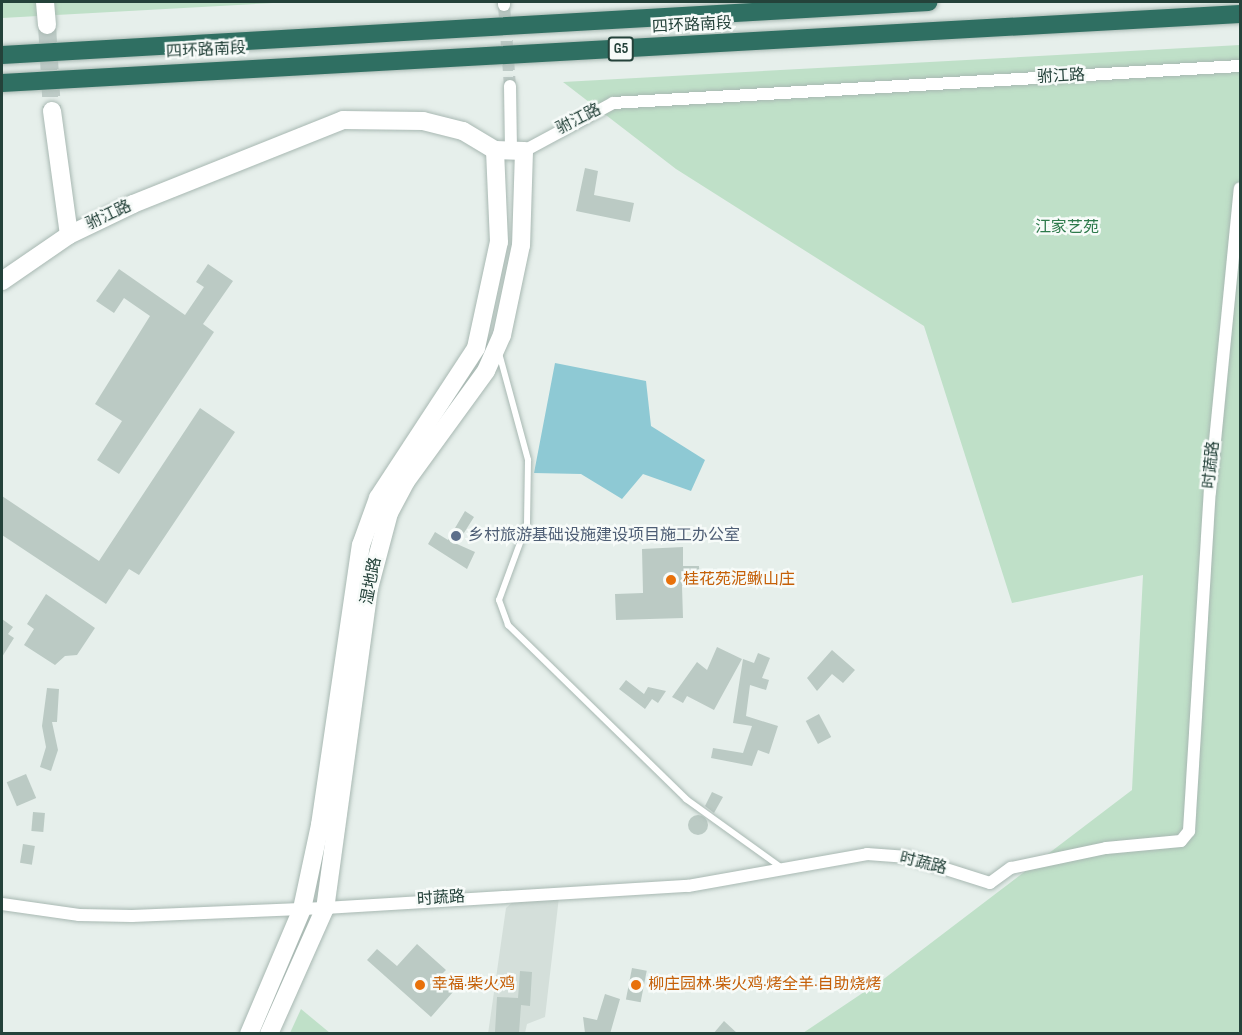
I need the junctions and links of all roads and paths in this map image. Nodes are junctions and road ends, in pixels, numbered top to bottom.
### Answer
1 (45, 2) edge
2 (928, 2) edge
3 (1240, 14) edge
4 (47, 25) tunnel mouth
5 (2, 54) edge
6 (1240, 66) edge
7 (2, 84) edge
8 (510, 86) tunnel mouth
9 (52, 111) tunnel mouth
10 (510, 150) junction
11 (1240, 188) edge
12 (69, 235) junction
13 (2, 281) edge
14 (498, 344) junction
15 (783, 869) junction
16 (2, 904) edge
17 (325, 908) junction
18 (302, 909) junction
19 (249, 1034) edge
20 (269, 1034) edge

1 - 4 street
2 - 5 highway, 四环路南段 / G5
3 - 7 highway, 四环路南段 / G5
6 - 10 street, 驸江路
8 - 10 street
9 - 12 street
10 - 12 street, 驸江路
10 - 14 street, 湿地路
10 - 18 street, 湿地路
11 - 15 street, 时蔬路
12 - 13 street, 驸江路
14 - 15 lane
14 - 17 street, 湿地路
15 - 17 street, 时蔬路
16 - 18 street, 时蔬路
17 - 18 street, 时蔬路
17 - 20 street, 湿地路
18 - 19 street, 湿地路

